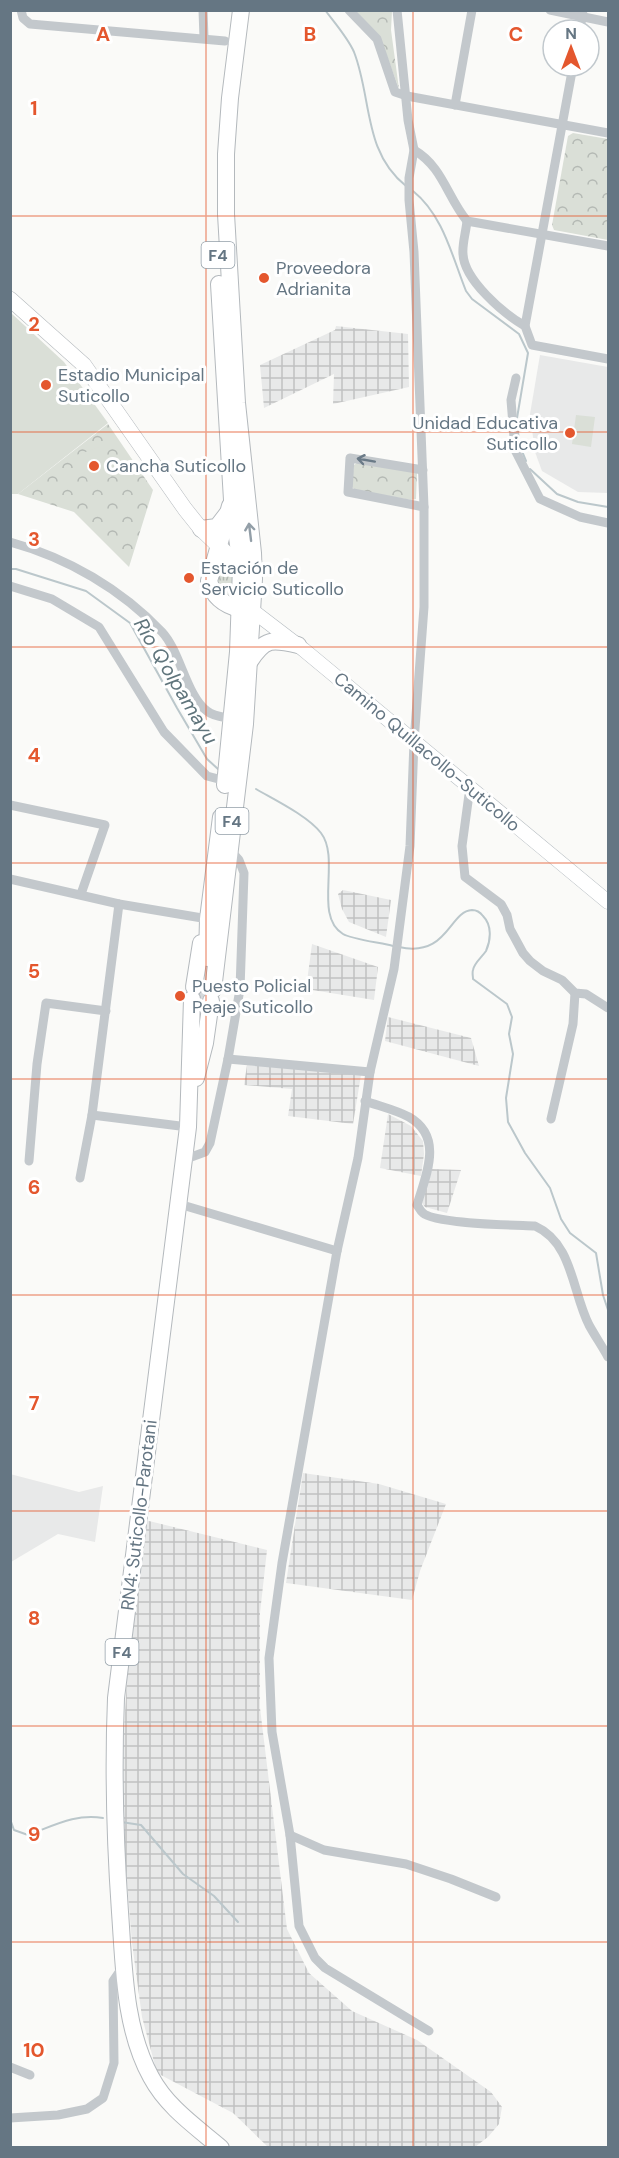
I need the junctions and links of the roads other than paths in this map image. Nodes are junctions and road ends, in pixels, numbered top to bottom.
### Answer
1 (21, 10) edge
2 (203, 10) edge
3 (230, 10) edge
4 (241, 10) edge
5 (349, 10) edge
6 (398, 10) edge
7 (472, 10) edge
8 (550, 10) edge
9 (583, 14) edge
10 (609, 22) edge
11 (204, 38) junction
12 (225, 41) junction
13 (571, 78) edge
14 (407, 96) junction
15 (455, 105) junction
16 (562, 126) junction
17 (609, 133) edge
18 (414, 150) junction
19 (467, 221) junction
20 (542, 233) junction
21 (609, 246) edge
22 (10, 299) edge
23 (525, 326) junction
24 (609, 359) edge
25 (516, 378) dead end
26 (423, 470) junction
27 (230, 507) junction
28 (424, 507) junction
29 (609, 523) edge
30 (201, 529) junction
31 (10, 542) edge
32 (219, 547) junction
33 (212, 566) junction
34 (241, 567) junction
35 (254, 579) junction
36 (10, 586) edge
37 (222, 602) junction
38 (246, 610) junction
39 (298, 645) junction
40 (243, 666) junction
41 (233, 719) junction
42 (414, 742) junction
43 (226, 781) junction
44 (470, 787) junction
45 (10, 805) edge
46 (229, 849) junction
47 (10, 879) edge
48 (81, 894) junction
49 (609, 902) edge
50 (119, 904) junction
51 (208, 919) junction
52 (575, 993) junction
53 (203, 994) junction
54 (609, 1008) edge
55 (106, 1011) junction
56 (228, 1059) junction
57 (370, 1072) junction
58 (365, 1101) junction
59 (190, 1102) junction
60 (92, 1115) junction
61 (551, 1119) dead end
62 (188, 1127) junction
63 (183, 1160) junction
64 (29, 1161) dead end
65 (80, 1178) dead end
66 (179, 1204) junction
67 (337, 1251) junction
68 (609, 1357) edge
69 (290, 1835) junction
70 (496, 1897) dead end
71 (124, 1966) junction
72 (429, 2031) dead end
73 (10, 2067) edge
74 (30, 2075) dead end
75 (10, 2118) edge
76 (221, 2148) edge

1 - 11 street
2 - 11 street
3 - 12 highway, F4
35 -> 4 highway, F4
5 - 14 street
6 - 14 street
7 - 15 street
8 - 9 street
9 - 10 street
11 - 12 street
12 - 27 highway, F4
13 - 16 street
14 - 15 street
14 - 18 street
15 - 16 street
16 - 17 street
16 - 20 street
18 - 19 street
18 - 26 street
19 - 20 street
19 - 23 street
20 - 21 street
20 - 23 street
22 - 30 main road
23 - 24 street
25 - 29 street
26 - 28 street
26 -> 28 street
27 - 30 highway
27 - 32 highway
27 - 34 highway, F4
28 - 42 street
30 - 32 main road
30 - 33 main road
31 - 41 street
32 - 33 highway
32 - 34 main road
33 - 37 highway
34 - 35 main road
34 - 38 highway, F4
35 - 38 highway, F4
36 - 43 street
37 - 38 highway
37 - 40 highway
38 - 39 main road, Camino Quillacollo-Suticollo
38 - 40 highway, F4
39 - 40 highway
39 - 42 main road, Camino Quillacollo-Suticollo
40 - 41 highway, F4
40 - 46 highway, F4
41 - 43 highway, F4
42 - 44 main road, Camino Quillacollo-Suticollo
42 - 57 street
43 - 51 highway, F4
44 - 49 main road, Camino Quillacollo-Suticollo
44 - 52 street
45 - 48 street
46 - 53 highway, F4
46 - 56 street
47 - 48 street
48 - 50 street
50 - 51 street
50 - 55 street
51 - 53 highway, F4
52 - 54 street
52 - 61 street
53 - 59 highway, RN4: Suticollo-Parotani / F4
53 - 59 highway, RN4: Suticollo-Parotani / F4
55 - 60 street
55 - 64 street
56 - 57 street
56 - 63 street
57 - 58 street
58 - 67 street
58 - 68 street
59 - 62 highway, RN4: Suticollo-Parotani / F4
60 - 62 street
60 - 65 street
62 - 63 highway, RN4: Suticollo-Parotani / F4
63 - 66 highway, RN4: Suticollo-Parotani / F4
66 - 67 street
66 - 71 highway, RN4: Suticollo-Parotani / F4
67 - 69 street
69 - 70 street
69 - 72 street
71 - 75 street
71 - 76 highway, RN4: Suticollo-Parotani / F4
73 - 74 street

